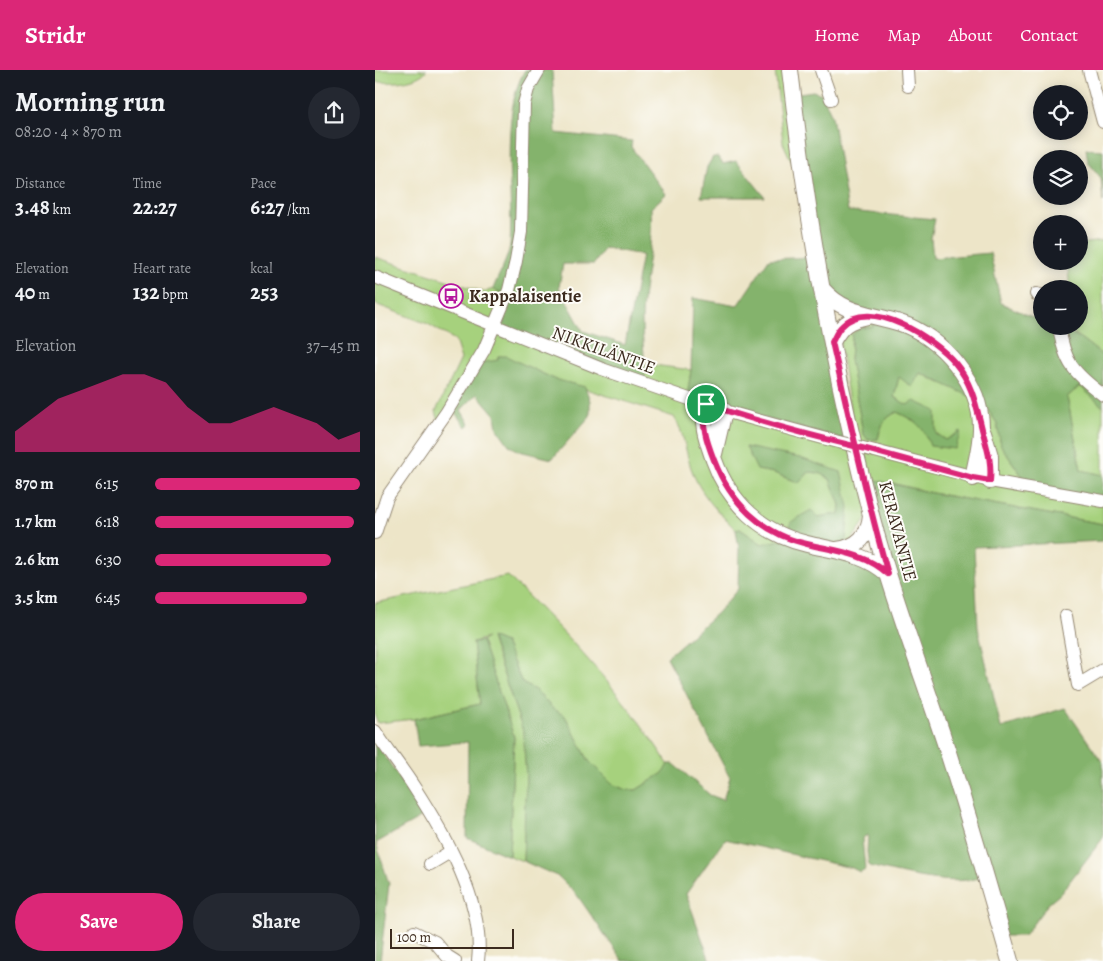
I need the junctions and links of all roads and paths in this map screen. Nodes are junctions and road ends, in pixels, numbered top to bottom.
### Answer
1 (539, 70) edge
2 (790, 70) edge
3 (821, 70) edge
4 (907, 70) edge
5 (1089, 70) edge
6 (908, 86) dead end
7 (831, 100) dead end
8 (1103, 122) edge
9 (375, 278) edge
10 (822, 289) junction
11 (869, 316) junction
12 (495, 326) junction
13 (1060, 335) edge
14 (832, 342) junction
15 (1103, 395) edge
16 (706, 404) junction
17 (724, 410) junction
18 (981, 428) junction
19 (714, 458) junction
20 (973, 478) junction
21 (990, 481) junction
22 (381, 496) edge
23 (1103, 502) edge
24 (871, 515) junction
25 (375, 533) edge
26 (836, 550) junction
27 (888, 574) junction
28 (1066, 616) dead end
29 (1103, 670) edge
30 (375, 730) edge
31 (450, 852) junction
32 (430, 864) dead end
33 (414, 932) dead end
34 (455, 961) edge
35 (478, 961) edge
36 (1010, 961) edge

1 - 12 street
2 - 10 main road, KERAVANTIE
3 - 7 street
4 - 6 street
5 - 8 street
9 - 12 street, NIKKILÄNTIE
10 - 11 main road
10 - 14 main road, KERAVANTIE
11 - 14 main road
11 - 18 main road
12 - 16 street, NIKKILÄNTIE
12 - 22 street
13 - 15 street
14 - 24 main road, KERAVANTIE
16 - 17 street, NIKKILÄNTIE
16 - 19 main road
17 - 19 main road
17 - 20 street, NIKKILÄNTIE, bridge
18 - 20 main road
18 - 21 main road
19 - 26 main road
20 - 21 street, NIKKILÄNTIE
21 - 23 street, NIKKILÄNTIE
22 - 25 street
24 - 26 main road
24 - 27 main road, KERAVANTIE
26 - 27 main road
27 - 36 main road, KERAVANTIE
28 - 29 street
30 - 31 street
31 - 32 street
31 - 35 street
33 - 34 street

